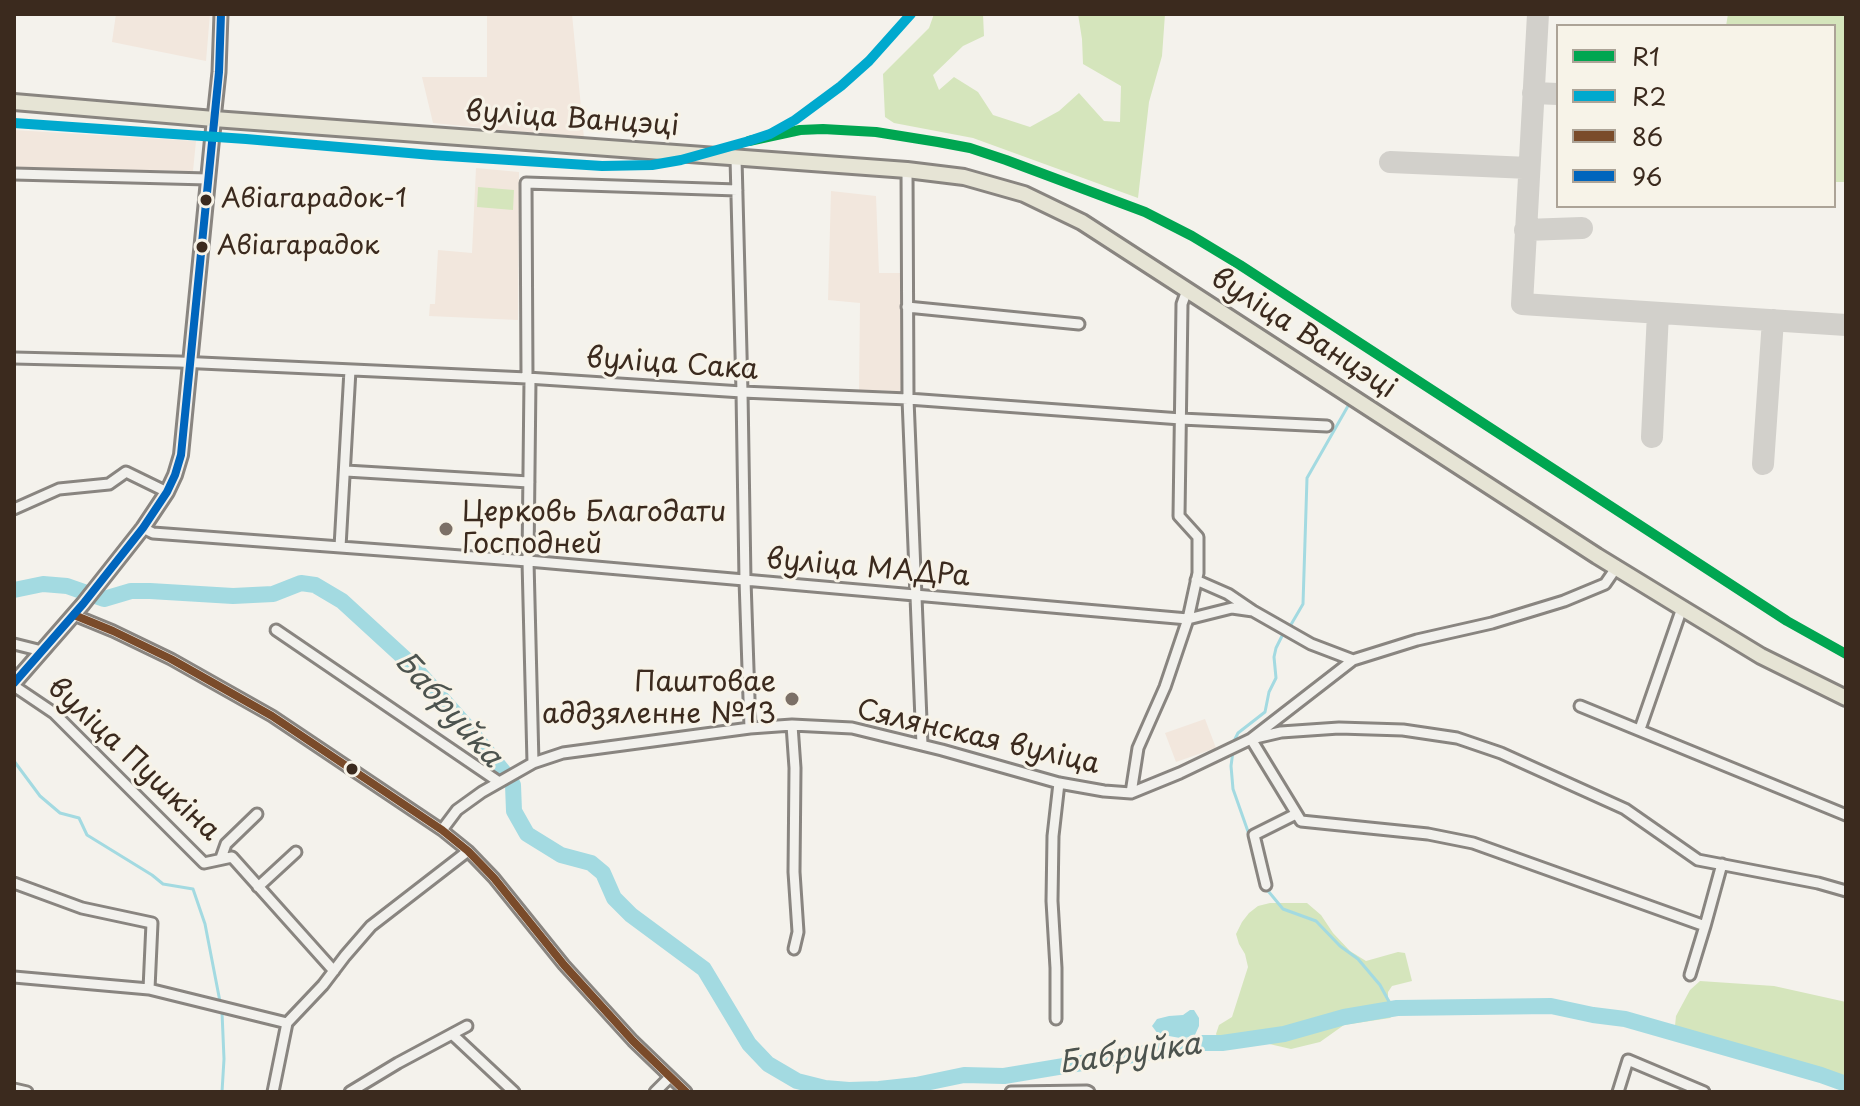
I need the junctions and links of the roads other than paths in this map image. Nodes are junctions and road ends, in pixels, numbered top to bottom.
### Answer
1 (221, 14) edge
2 (14, 102) edge
3 (214, 119) junction
4 (736, 158) junction
5 (907, 170) junction
6 (14, 174) edge
7 (208, 179) junction
8 (737, 190) junction
9 (1187, 290) junction
10 (907, 307) junction
11 (1079, 324) dead end
12 (14, 358) edge
13 (190, 363) junction
14 (350, 370) junction
15 (529, 378) junction
16 (742, 392) junction
17 (908, 399) junction
18 (1181, 419) junction
19 (1327, 426) dead end
20 (346, 471) junction
21 (529, 482) junction
22 (167, 492) junction
23 (14, 509) edge
24 (143, 528) junction
25 (340, 547) junction
26 (528, 561) junction
27 (1616, 568) junction
28 (745, 580) junction
29 (1196, 580) junction
30 (917, 596) junction
31 (1682, 608) junction
32 (1253, 611) junction
33 (74, 615) junction
34 (1188, 619) junction
35 (276, 630) dead end
36 (14, 644) edge
37 (42, 651) junction
38 (1353, 660) junction
39 (14, 685) edge
40 (1846, 698) edge
41 (1580, 706) dead end
42 (792, 725) junction
43 (750, 728) junction
44 (1640, 729) junction
45 (1251, 739) junction
46 (922, 745) junction
47 (533, 763) junction
48 (499, 782) junction
49 (1059, 783) junction
50 (1131, 793) junction
51 (257, 814) dead end
52 (1296, 814) junction
53 (1846, 815) edge
54 (442, 830) junction
55 (468, 851) junction
56 (296, 852) dead end
57 (221, 858) junction
58 (1722, 864) junction
59 (14, 883) edge
60 (1266, 885) dead end
61 (258, 887) junction
62 (1846, 891) edge
63 (1705, 926) junction
64 (794, 949) dead end
65 (334, 971) junction
66 (1690, 975) dead end
67 (14, 977) edge
68 (149, 989) junction
69 (1056, 1019) dead end
70 (287, 1023) junction
71 (467, 1026) dead end
72 (452, 1034) junction
73 (670, 1077) junction
74 (14, 1089) edge
75 (27, 1092) edge
76 (273, 1092) edge
77 (350, 1092) edge
78 (514, 1092) edge
79 (655, 1092) edge
80 (686, 1092) edge
81 (1011, 1092) edge
82 (1089, 1092) edge
83 (1618, 1092) edge
84 (1704, 1092) edge

1 - 3 street
2 - 3 main road, вуліца Ванцэці
3 - 4 main road, вуліца Ванцэці
3 - 7 main road, вуліца Пушкіна
4 - 5 main road, вуліца Ванцэці
4 - 8 street
5 - 9 main road, вуліца Ванцэці
5 - 10 street
6 - 7 street
7 - 13 main road, вуліца Пушкіна
8 - 15 street
8 - 16 street
9 - 18 street
9 - 27 main road, вуліца Ванцэці
10 - 11 street
10 - 17 street
12 - 13 street, вуліца Сака
13 - 14 street, вуліца Сака
13 - 22 main road, вуліца Пушкіна
14 - 15 street, вуліца Сака
14 - 20 street
15 - 16 street, вуліца Сака
15 - 21 street
16 - 17 street, вуліца Сака
16 - 28 street
17 - 18 street, вуліца Сака
17 - 30 street
18 - 19 street, вуліца Сака
18 - 29 street
20 - 21 street
20 - 25 street
21 - 26 street
22 - 23 street
22 - 24 main road, вуліца Пушкіна
24 - 25 street, вуліца МАДРа
24 - 33 main road, вуліца Пушкіна
25 - 26 street, вуліца МАДРа
26 - 28 street, вуліца МАДРа
26 - 47 street
27 - 31 main road, вуліца Ванцэці
27 - 38 street, Сялянская вуліца
28 - 30 street, вуліца МАДРа
28 - 43 street
29 - 32 street
29 - 34 street
30 - 34 street, вуліца МАДРа
30 - 46 street
31 - 40 main road, вуліца Ванцэці
31 - 44 street
32 - 34 street, вуліца МАДРа
32 - 38 street
33 - 37 main road, вуліца Пушкіна
33 - 54 street
34 - 50 street
35 - 48 street
36 - 37 street
37 - 39 main road, вуліца Пушкіна
38 - 45 street, Сялянская вуліца
39 - 57 street, вуліца Пушкіна
41 - 44 street
42 - 43 street, Сялянская вуліца
42 - 46 street, Сялянская вуліца
42 - 64 street
43 - 47 street, Сялянская вуліца
44 - 53 street
45 - 50 street, Сялянская вуліца
45 - 52 street
45 - 58 street
46 - 49 street, Сялянская вуліца
47 - 48 street, Сялянская вуліца
48 - 54 street, Сялянская вуліца
49 - 50 street, Сялянская вуліца
49 - 69 street
51 - 57 street
52 - 60 street
52 - 63 street
54 - 55 street
55 - 65 street
55 - 73 street
56 - 61 street
57 - 61 street
58 - 62 street
58 - 63 street
59 - 68 street
61 - 65 street
63 - 66 street
65 - 70 street
67 - 68 street
68 - 70 street
70 - 76 street
71 - 72 street
72 - 77 street
72 - 78 street
73 - 79 street
73 - 80 street
74 - 75 street
81 - 82 street
83 - 84 street

